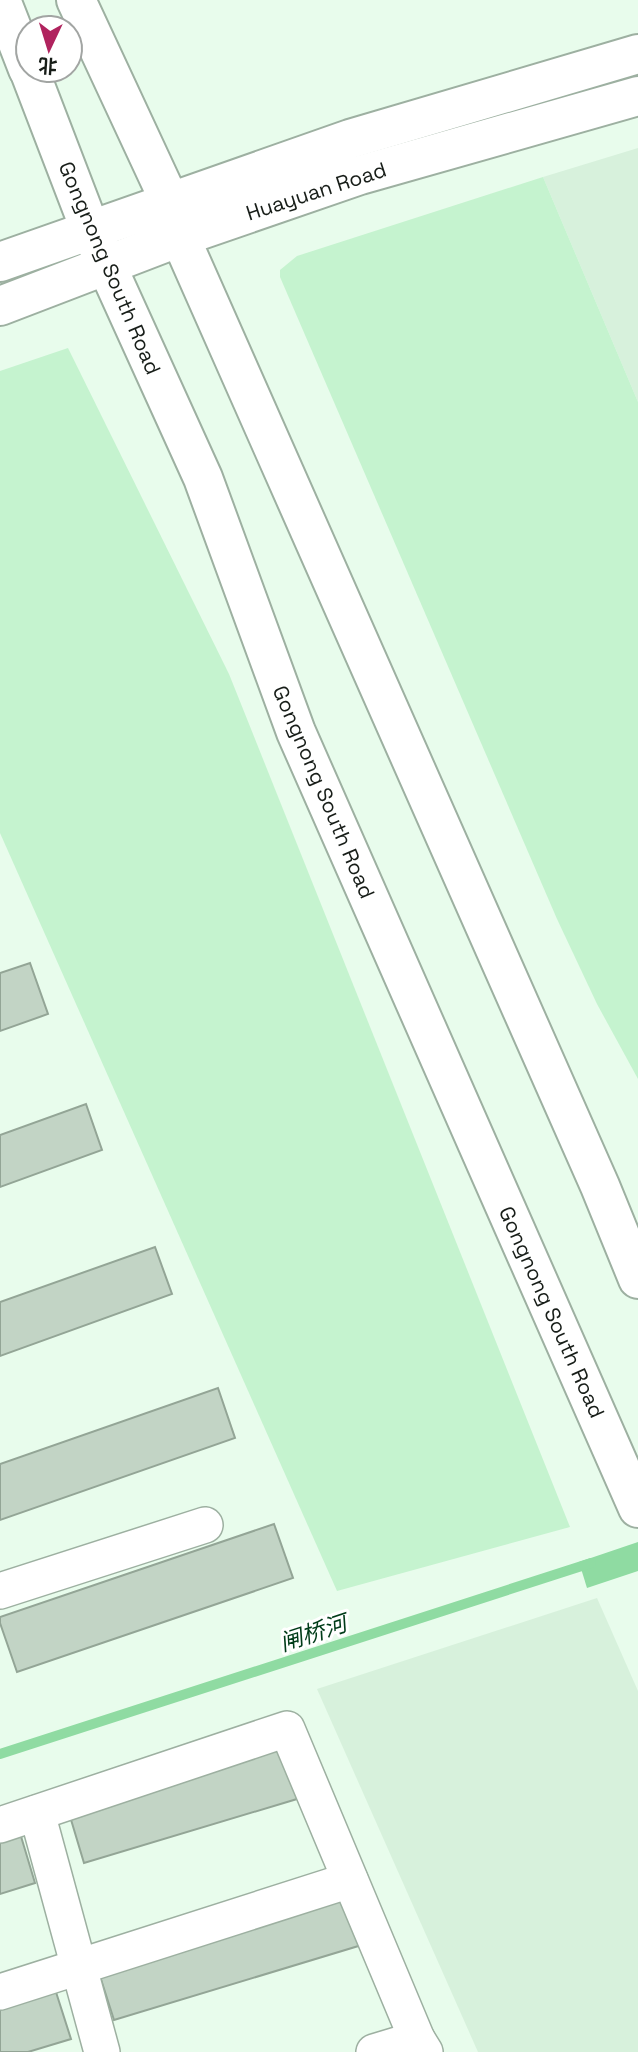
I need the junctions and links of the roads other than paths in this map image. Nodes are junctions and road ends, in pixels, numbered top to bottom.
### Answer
1 (1, 0) edge
2 (76, 0) edge
3 (14, 33) edge
4 (638, 54) edge
5 (34, 84) edge
6 (638, 96) edge
7 (175, 219) junction
8 (90, 229) junction
9 (0, 262) edge
10 (108, 266) junction
11 (0, 306) edge
12 (638, 1279) edge
13 (638, 1507) edge
14 (205, 1525) dead end
15 (0, 1591) edge
16 (37, 1813) junction
17 (0, 1825) edge
18 (350, 1880) junction
19 (79, 1967) junction
20 (0, 1992) edge
21 (421, 2045) edge
22 (102, 2052) edge
23 (374, 2052) edge

1 - 3 main road, Gongnong South Road
2 - 7 main road
4 - 7 main road, Huayuan Road
5 - 8 main road, Gongnong South Road
6 - 7 main road, Huayuan Road
7 - 8 main road, Huayuan Road
7 - 10 main road, Huayuan Road
7 - 12 main road
8 - 9 main road, Huayuan Road
8 - 10 main road, Gongnong South Road
10 - 11 main road, Huayuan Road
10 - 13 main road, Gongnong South Road
14 - 15 lane
16 - 17 lane
16 - 18 lane
16 - 19 lane
18 - 19 lane
18 - 21 lane
19 - 20 lane
19 - 22 lane
21 - 23 lane

